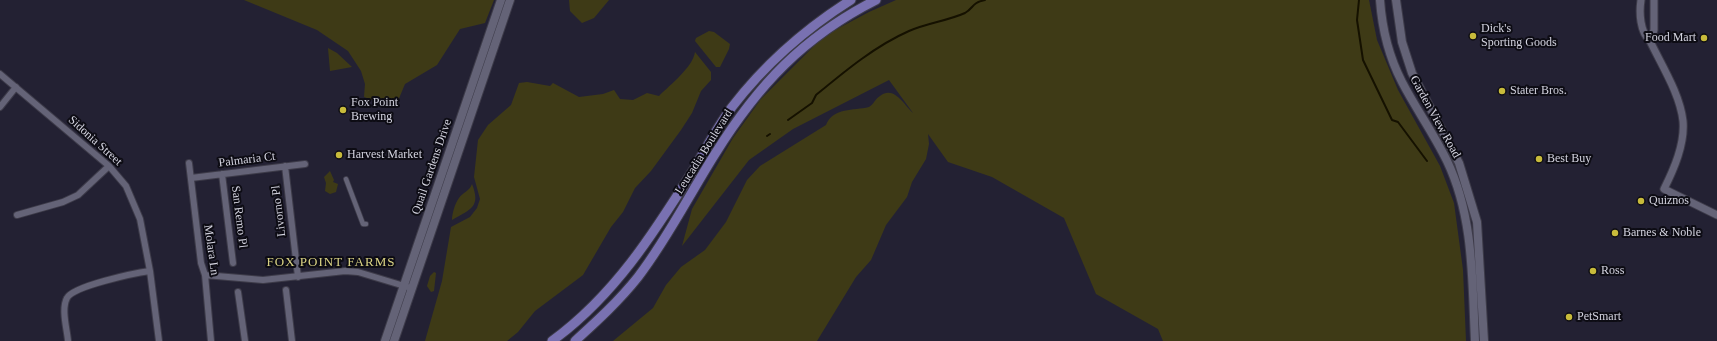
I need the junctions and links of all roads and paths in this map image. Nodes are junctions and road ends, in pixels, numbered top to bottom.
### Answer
1 (501, 0) edge
2 (510, 0) edge
3 (851, 0) edge
4 (876, 0) edge
5 (1380, 0) edge
6 (1396, 0) edge
7 (1641, 0) edge
8 (1654, 0) edge
9 (1650, 41) junction
10 (0, 74) edge
11 (16, 87) junction
12 (0, 107) edge
13 (189, 163) dead end
14 (306, 164) dead end
15 (109, 166) junction
16 (285, 166) junction
17 (222, 174) junction
18 (191, 178) junction
19 (346, 179) dead end
20 (17, 215) dead end
21 (1717, 215) edge
22 (366, 224) dead end
23 (233, 263) dead end
24 (150, 271) junction
25 (205, 275) junction
26 (298, 277) junction
27 (408, 286) junction
28 (286, 290) dead end
29 (238, 292) dead end
30 (68, 341) edge
31 (159, 341) edge
32 (211, 341) edge
33 (245, 341) edge
34 (292, 341) edge
35 (385, 341) edge
36 (394, 341) edge
37 (552, 341) edge
38 (575, 341) edge
39 (1475, 341) edge
40 (1484, 341) edge

1 - 27 main road, Quail Gardens Drive
2 - 27 main road, Quail Gardens Drive
3 - 37 main road, Leucadia Boulevard
4 - 38 main road, Leucadia Boulevard
5 - 39 main road, Garden View Road
6 - 40 main road, Garden View Road
7 - 9 street
8 - 9 street
9 - 21 street
10 - 11 street, Sidonia Street
11 - 12 street
11 - 15 street, Sidonia Street
13 - 18 street, Molara Ln
14 - 16 street, Palmaria Ct
15 - 20 street
15 - 24 street, Sidonia Street
16 - 17 street, Palmaria Ct
16 - 26 street, Livorno Pl
17 - 18 street, Palmaria Ct
17 - 23 street, San Remo Pl
18 - 25 street, Molara Ln
19 - 22 street
24 - 30 street
24 - 31 street, Sidonia Street
25 - 26 street
25 - 32 street, Molara Ln
26 - 27 street
27 - 35 main road, Quail Gardens Drive
27 - 36 main road, Quail Gardens Drive
28 - 34 street
29 - 33 street

